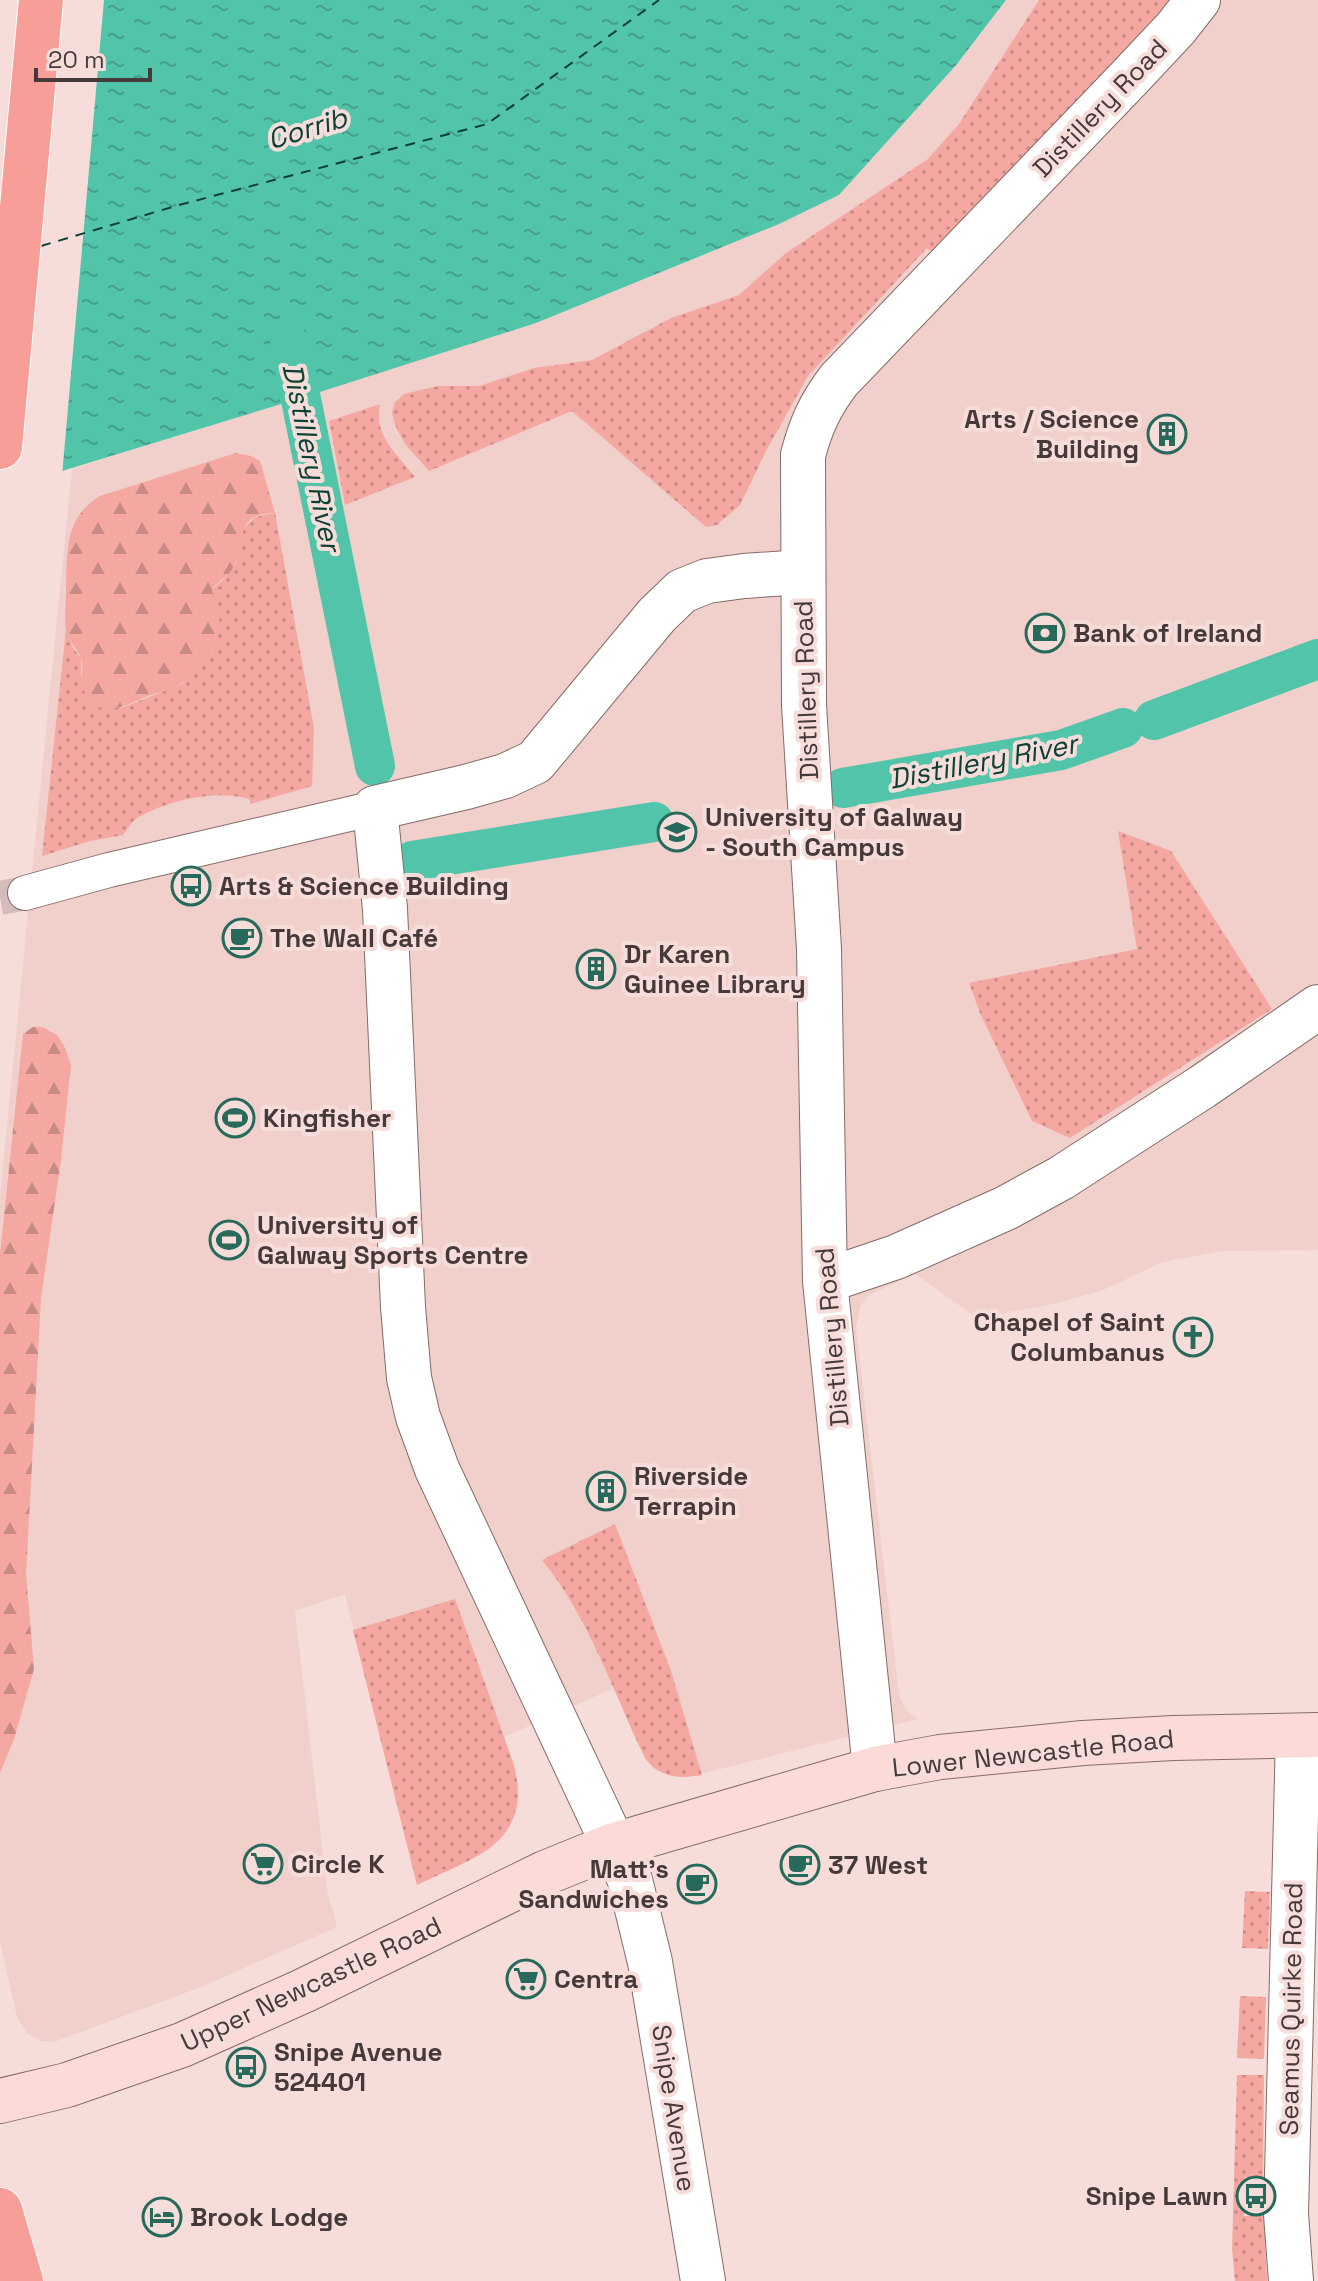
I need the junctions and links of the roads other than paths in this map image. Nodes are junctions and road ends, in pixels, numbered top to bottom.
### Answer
1 (41, 0) edge
2 (1198, 0) edge
3 (0, 447) edge
4 (803, 572) junction
5 (375, 808) junction
6 (25, 893) tunnel mouth
7 (1318, 1007) edge
8 (825, 1281) junction
9 (1308, 1736) edge
10 (875, 1769) junction
11 (614, 1845) junction
12 (0, 2101) edge
13 (0, 2210) edge
14 (21, 2281) edge
15 (703, 2281) edge
16 (1291, 2281) edge

1 - 3 highway
2 - 4 street, Distillery Road
4 - 5 street
4 - 8 street, Distillery Road
5 - 6 street
5 - 11 street, Snipe Avenue
7 - 8 street
8 - 10 street, Distillery Road
9 - 10 main road, Lower Newcastle Road
9 - 16 street, Seamus Quirke Road
10 - 11 main road, Lower Newcastle Road
11 - 12 main road, Upper Newcastle Road
11 - 15 street, Snipe Avenue
13 - 14 highway

